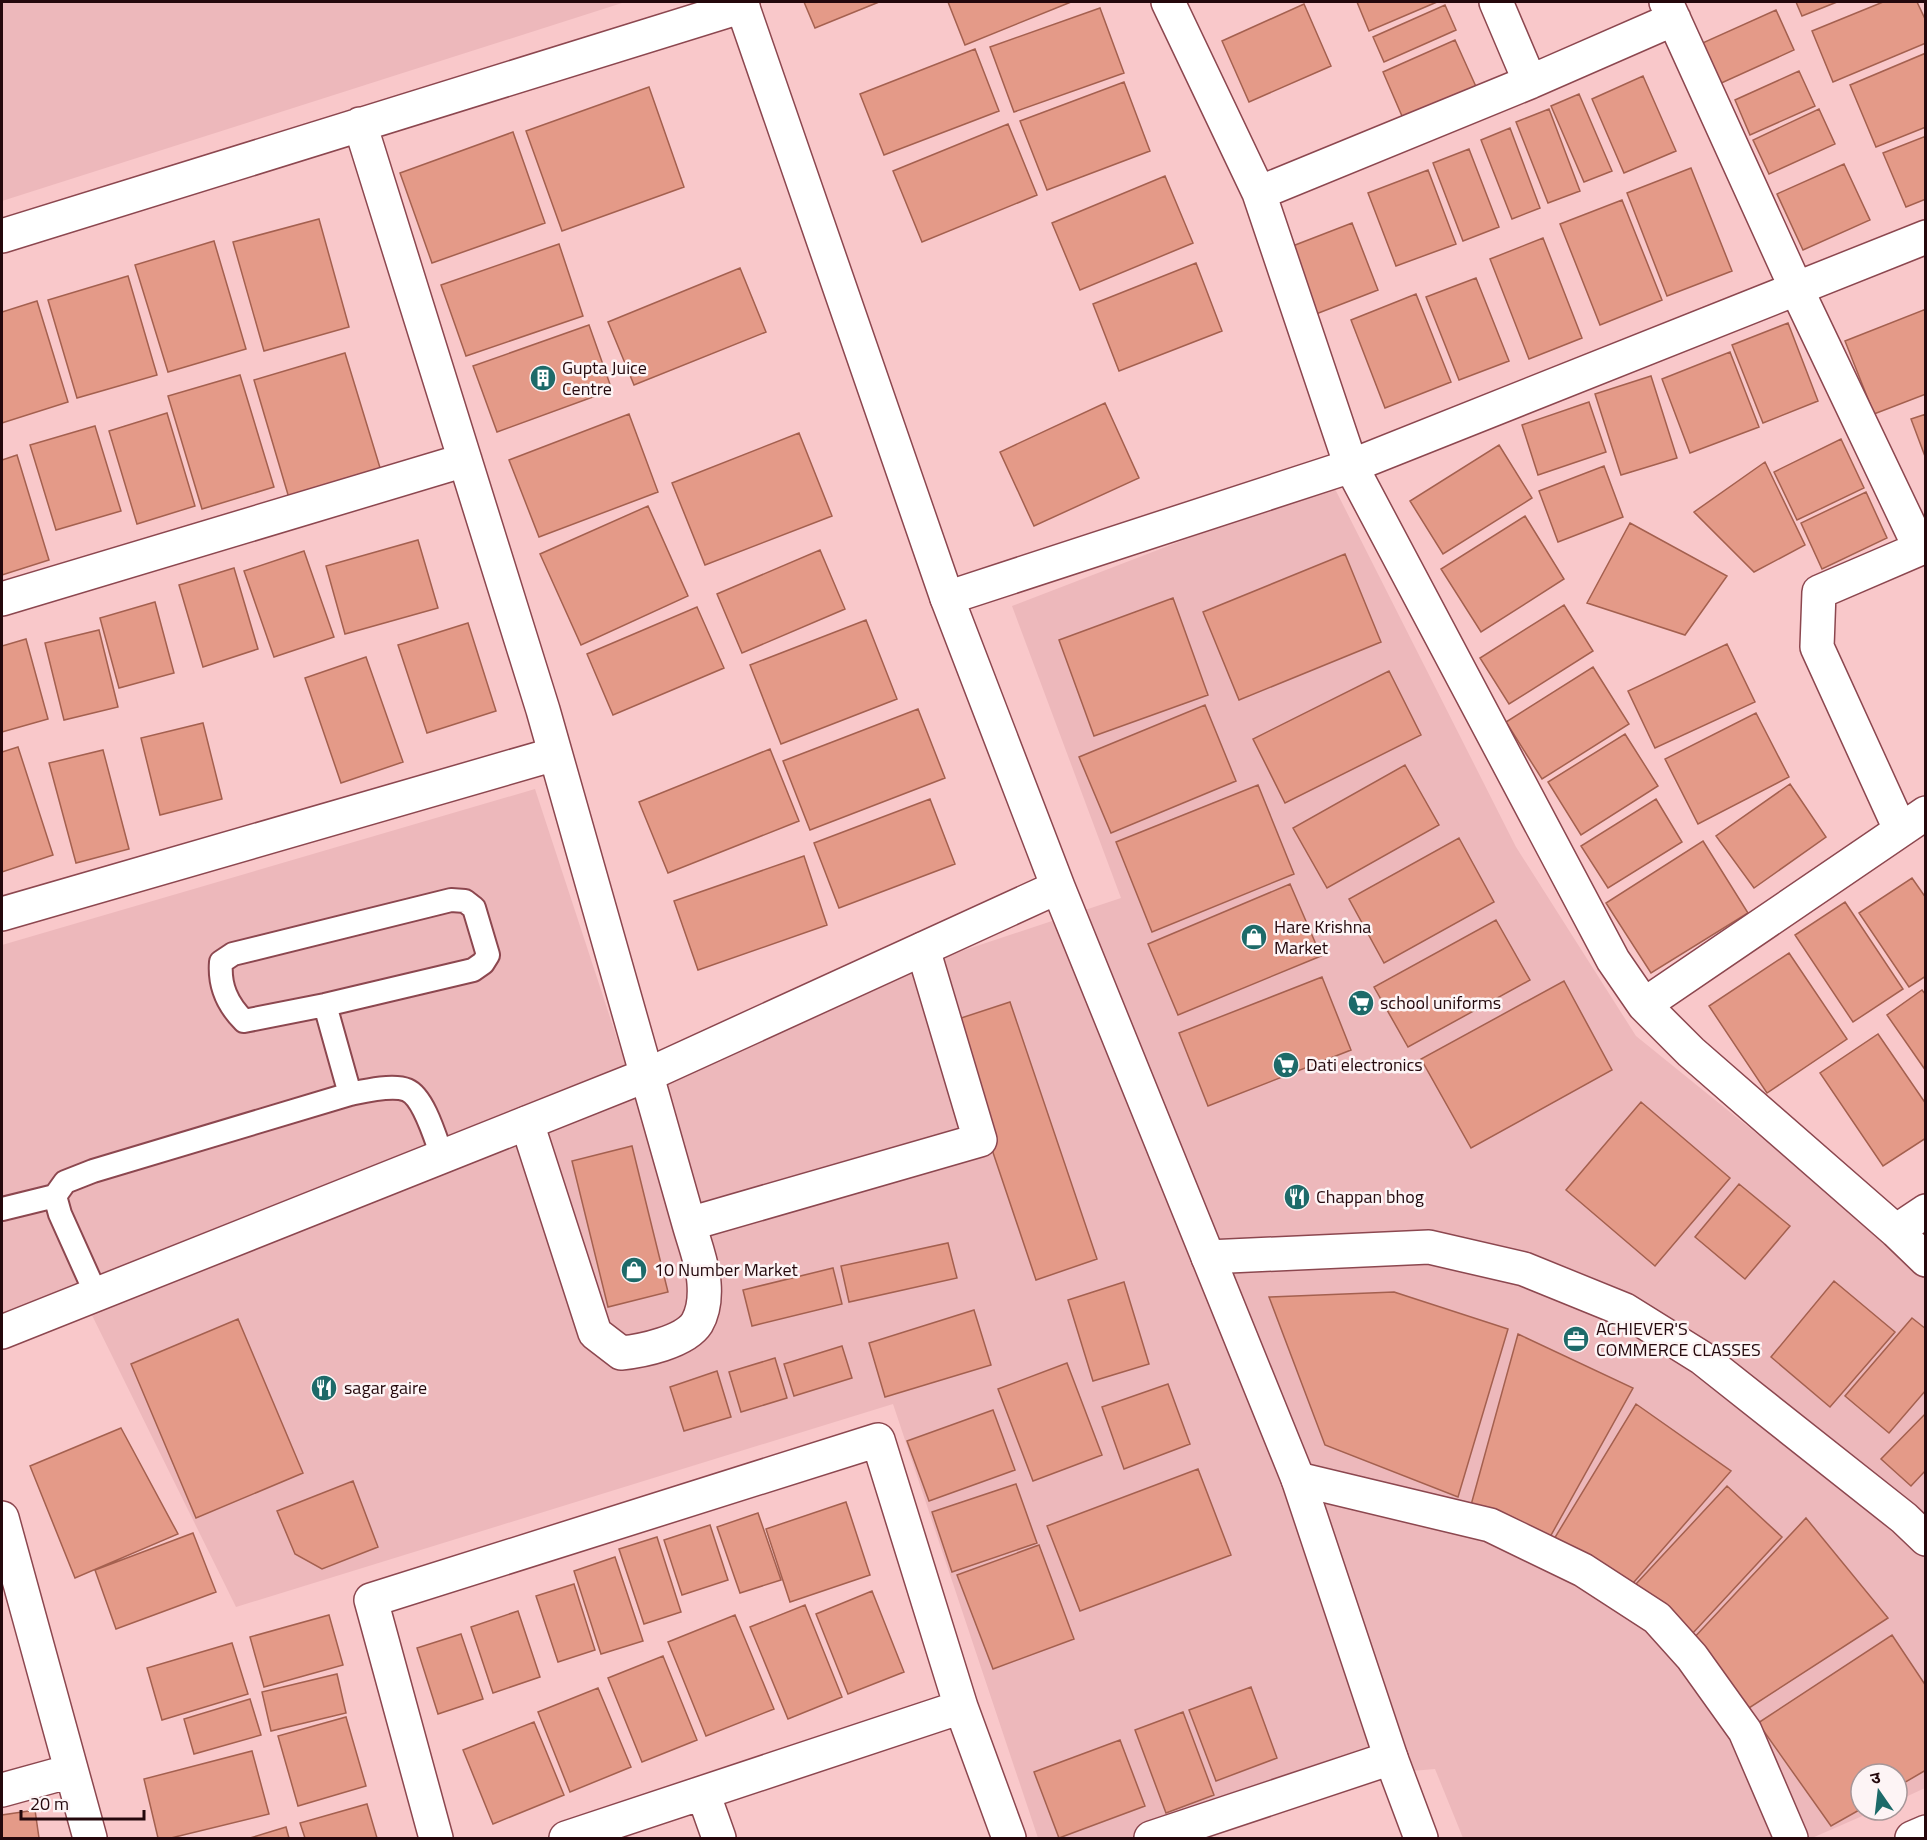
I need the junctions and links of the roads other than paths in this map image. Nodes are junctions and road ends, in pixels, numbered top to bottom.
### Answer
1 (1168, 2) edge
2 (1497, 2) edge
3 (742, 4) edge
4 (1670, 10) edge
5 (1530, 82) junction
6 (360, 124) junction
7 (1259, 193) junction
8 (2, 236) edge
9 (1926, 237) edge
10 (1796, 288) junction
11 (465, 460) junction
12 (1351, 466) junction
13 (1923, 547) edge
14 (947, 598) junction
15 (2, 599) edge
16 (555, 754) junction
17 (1913, 821) edge
18 (1058, 887) junction
19 (2, 914) edge
20 (923, 949) junction
21 (325, 1005) junction
22 (1644, 1005) junction
23 (647, 1075) junction
24 (350, 1094) junction
25 (526, 1123) junction
26 (442, 1156) junction
27 (55, 1196) junction
28 (2, 1209) edge
29 (1926, 1211) edge
30 (689, 1224) junction
31 (1896, 1232) junction
32 (1208, 1257) junction
33 (1926, 1260) edge
34 (96, 1294) junction
35 (2, 1332) edge
36 (1298, 1479) junction
37 (2, 1518) edge
38 (1926, 1539) edge
39 (961, 1707) junction
40 (1391, 1758) junction
41 (71, 1771) junction
42 (2, 1790) edge
43 (703, 1793) junction
44 (1926, 1832) edge
45 (90, 1839) edge
46 (436, 1839) edge
47 (566, 1839) edge
48 (719, 1839) edge
49 (1009, 1839) edge
50 (1151, 1839) edge
51 (1421, 1839) edge
52 (1791, 1839) edge
53 (1912, 1839) edge

1 - 7 street
2 - 5 street
3 - 6 street
3 - 14 street
4 - 5 street
4 - 10 street
5 - 7 street
6 - 8 street
6 - 11 street
7 - 12 street
9 - 10 street
10 - 12 street
10 - 13 street
11 - 15 street
11 - 16 street
12 - 14 street
12 - 22 street
13 - 17 street
14 - 18 street
16 - 19 street
16 - 23 street
17 - 22 street
18 - 20 street
18 - 32 street
20 - 23 street
20 - 30 street
21 - 21 lane
21 - 24 lane
22 - 31 street
23 - 25 street
23 - 30 street
24 - 26 lane
24 - 27 lane
25 - 26 street
25 - 30 street
26 - 34 street
27 - 28 lane
27 - 34 lane
29 - 31 street
31 - 33 street
32 - 36 street
32 - 38 street
34 - 35 street
36 - 40 street
36 - 52 street
37 - 41 street
39 - 43 street
39 - 46 street
39 - 49 street
40 - 50 street
40 - 51 street
41 - 42 street
41 - 45 street
43 - 47 street
43 - 48 street
44 - 53 street

